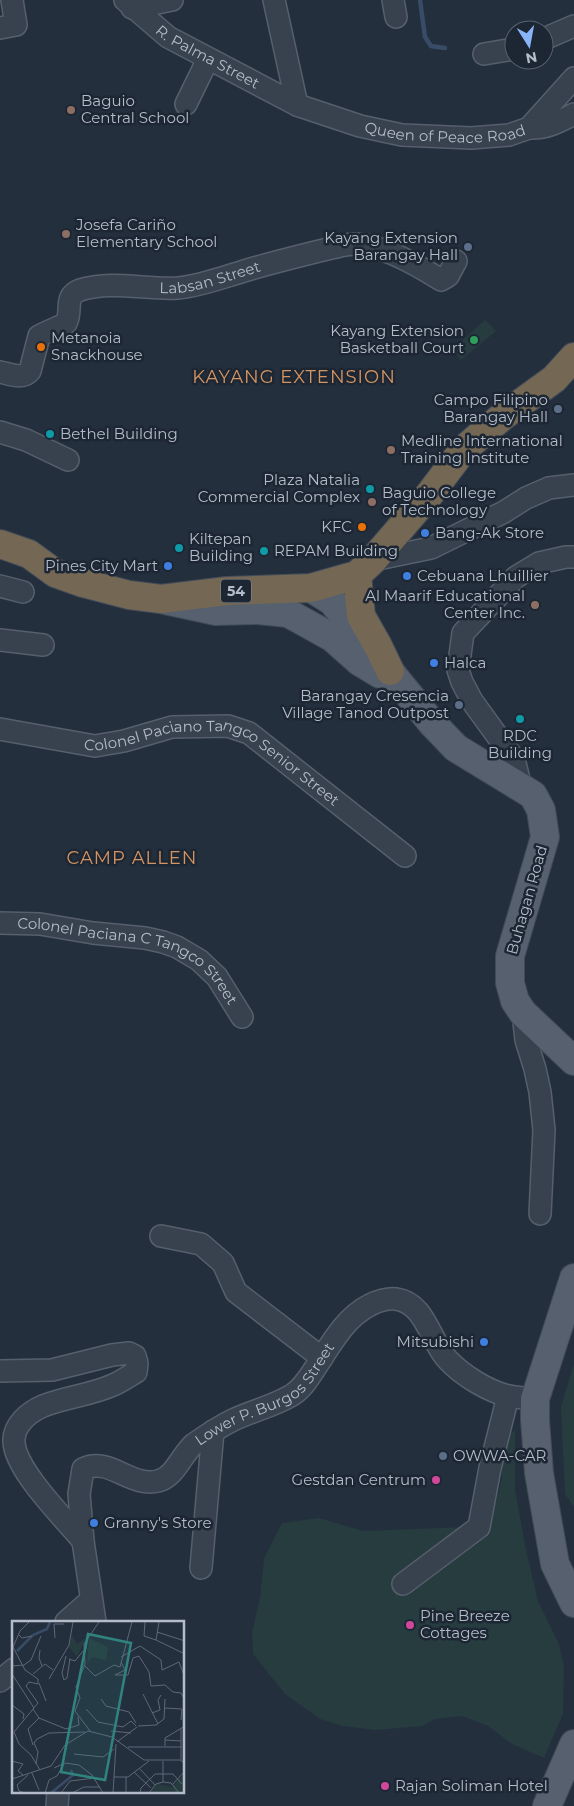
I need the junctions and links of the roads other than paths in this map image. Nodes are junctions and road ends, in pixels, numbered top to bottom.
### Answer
1 (12, 0) edge
2 (172, 0) edge
3 (274, 0) edge
4 (129, 4) edge
5 (574, 26) edge
6 (0, 28) edge
7 (554, 35) edge
8 (504, 51) edge
9 (484, 54) dead end
10 (208, 59) junction
11 (574, 78) edge
12 (186, 104) dead end
13 (297, 105) junction
14 (574, 114) edge
15 (529, 128) junction
16 (456, 261) dead end
17 (574, 358) edge
18 (0, 372) edge
19 (0, 432) edge
20 (68, 460) dead end
21 (574, 485) edge
22 (0, 544) edge
23 (574, 557) edge
24 (0, 564) edge
25 (365, 567) junction
26 (55, 573) junction
27 (0, 586) edge
28 (311, 588) junction
29 (23, 592) dead end
30 (161, 599) junction
31 (0, 640) edge
32 (43, 645) dead end
33 (397, 680) junction
34 (0, 729) edge
35 (521, 788) junction
36 (405, 856) dead end
37 (0, 923) edge
38 (523, 1014) junction
39 (242, 1017) dead end
40 (574, 1061) edge
41 (540, 1214) dead end
42 (161, 1236) dead end
43 (574, 1278) edge
44 (322, 1358) junction
45 (0, 1371) edge
46 (508, 1396) junction
47 (535, 1399) junction
48 (213, 1431) junction
49 (84, 1541) junction
50 (200, 1568) dead end
51 (403, 1584) dead end
52 (91, 1600) junction
53 (574, 1604) edge
54 (67, 1621) edge
55 (95, 1621) edge
56 (12, 1671) edge
57 (0, 1681) edge
58 (574, 1744) edge
59 (567, 1777) edge
60 (547, 1806) edge

1 - 6 street
2 - 4 street
3 - 13 street
4 - 10 street, R. Palma Street
5 - 7 street
8 - 9 street
10 - 12 street
10 - 13 street, R. Palma Street
11 - 15 street, Queen of Peace Road
13 - 15 street, Queen of Peace Road
14 - 15 street
16 - 18 street, Labsan Street
17 - 25 highway
19 - 20 street
21 - 25 street
22 - 26 highway
23 - 35 street
24 - 26 highway, 54
25 - 28 highway, 54
25 - 33 highway
26 - 30 highway, 54
27 - 29 street
28 - 30 highway, 54
28 - 33 main road, Buhagan Road
30 - 33 main road, Buhagan Road
31 - 32 street
33 - 35 main road, Buhagan Road
34 - 36 street, Colonel Paciano Tangco Senior Street
35 - 38 main road, Buhagan Road
37 - 39 street, Colonel Paciana C Tangco Street
38 - 40 main road, Buhagan Road
38 - 41 street
42 - 44 street
43 - 47 main road
44 - 46 street, Lower P. Burgos Street
44 - 48 street, Lower P. Burgos Street
45 - 49 street
46 - 47 street, Lower P. Burgos Street
46 - 51 street
47 - 53 main road
48 - 49 street, Lower P. Burgos Street
48 - 50 street
49 - 52 street, Lower P. Burgos Street
52 - 54 street
52 - 55 street, Lower P. Burgos Street
56 - 57 street
58 - 59 main road
59 - 60 main road

